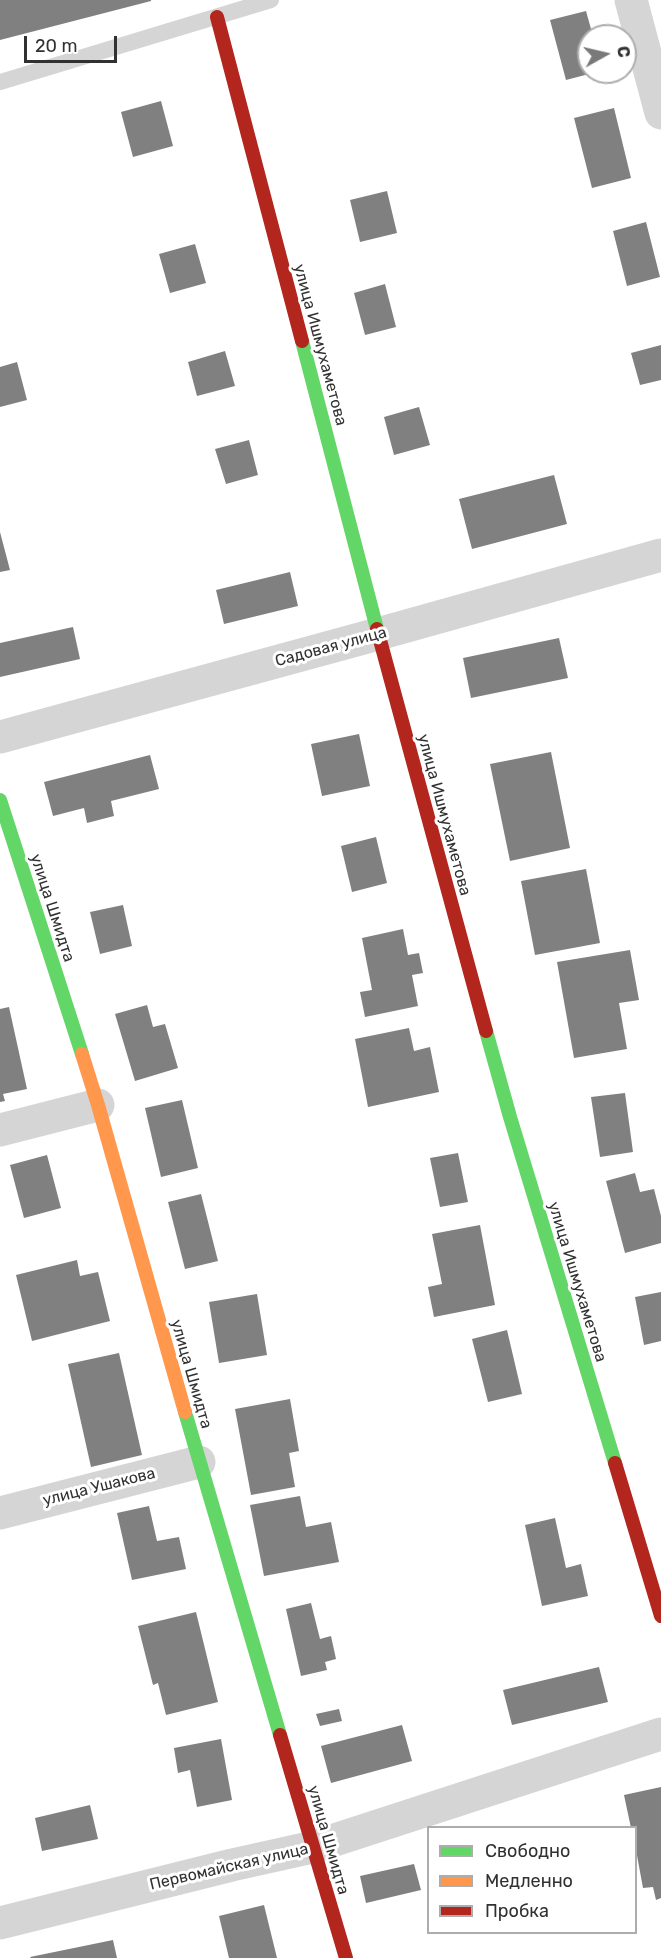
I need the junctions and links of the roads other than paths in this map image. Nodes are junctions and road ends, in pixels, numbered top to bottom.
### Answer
1 (271, 0) edge
2 (631, 0) edge
3 (217, 16) junction
4 (0, 82) edge
5 (661, 113) edge
6 (661, 555) edge
7 (378, 634) junction
8 (0, 737) edge
9 (0, 800) edge
10 (99, 1105) junction
11 (0, 1130) edge
12 (199, 1462) junction
13 (0, 1513) edge
14 (661, 1616) edge
15 (661, 1734) edge
16 (313, 1847) junction
17 (0, 1923) edge
18 (346, 1958) edge

1 - 3 lane
2 - 5 street
3 - 4 lane
3 - 7 street, улица Ишмухаметова
6 - 7 street, Садовая улица
7 - 8 street, Садовая улица
7 - 14 street, улица Ишмухаметова
9 - 10 street, улица Шмидта
10 - 11 street
10 - 12 street, улица Шмидта
12 - 13 street, улица Ушакова
12 - 16 street, улица Шмидта
15 - 16 street, Первомайская улица
16 - 17 street, Первомайская улица
16 - 18 street, улица Шмидта

